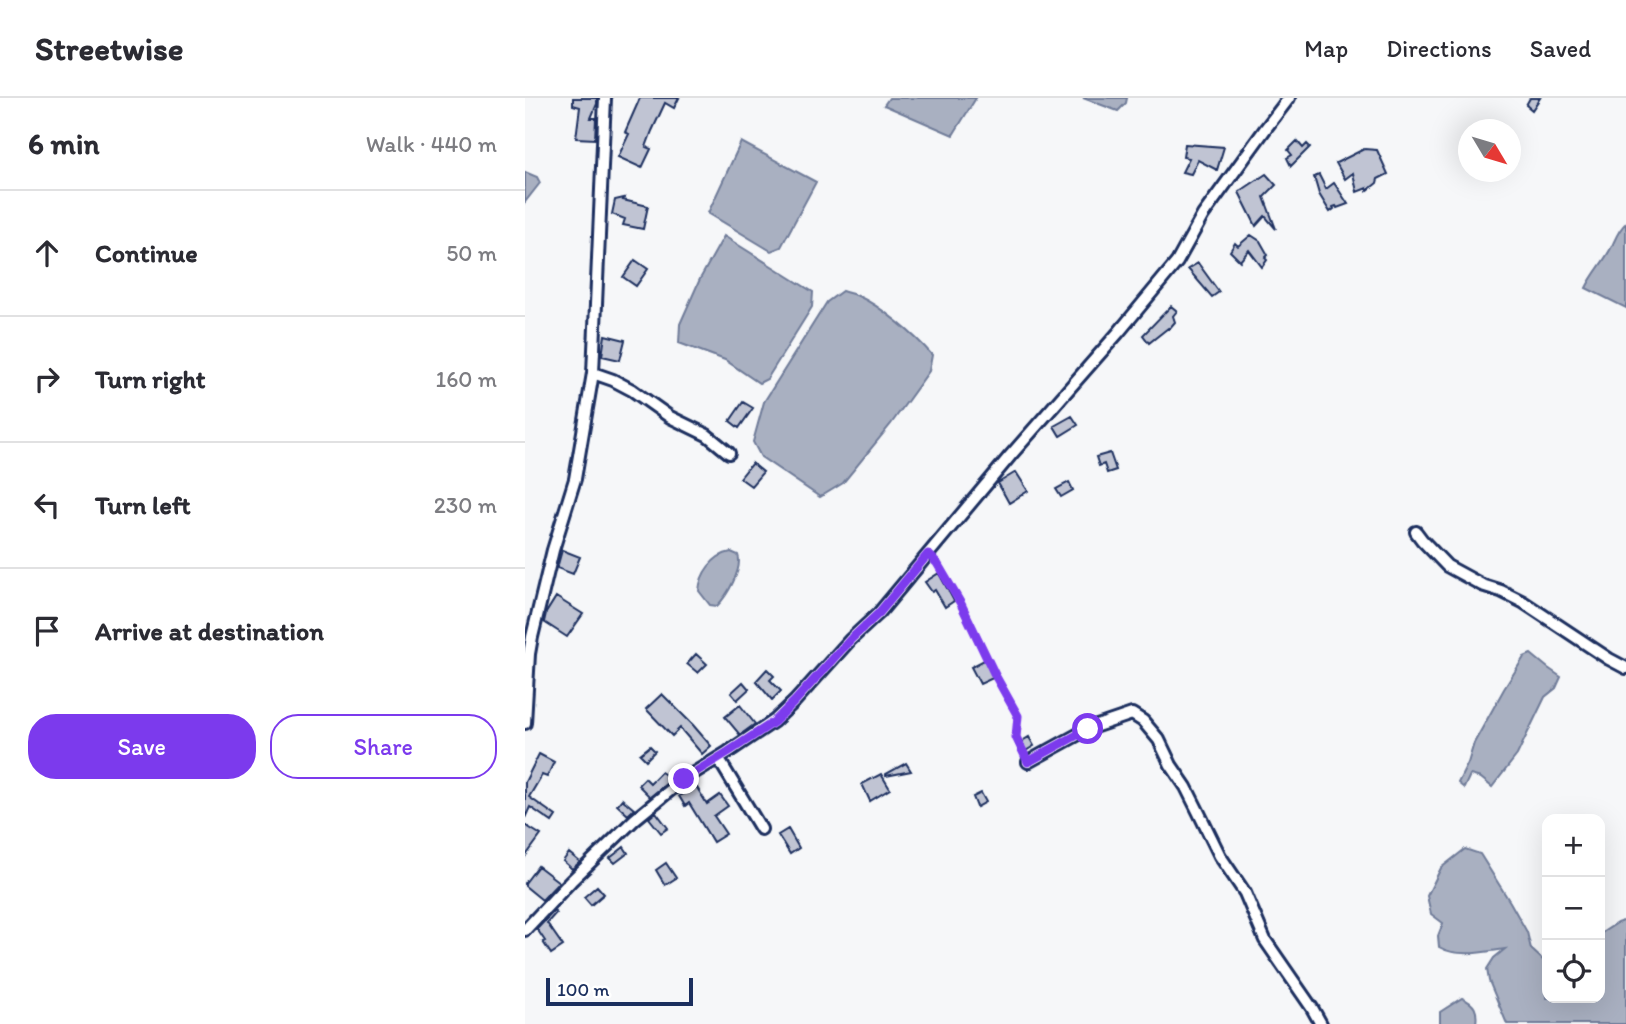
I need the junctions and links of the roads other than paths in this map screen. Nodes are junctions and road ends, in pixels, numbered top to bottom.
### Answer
1 (604, 98) edge
2 (1289, 98) edge
3 (593, 373) junction
4 (729, 453) dead end
5 (1416, 532) dead end
6 (1626, 668) edge
7 (525, 723) edge
8 (718, 758) junction
9 (1028, 762) road end
10 (761, 829) dead end
11 (525, 930) edge
12 (1321, 1024) edge

1 - 3 street
2 - 8 street
3 - 4 street
3 - 7 street
5 - 6 street
8 - 10 street
8 - 11 street
9 - 12 street

